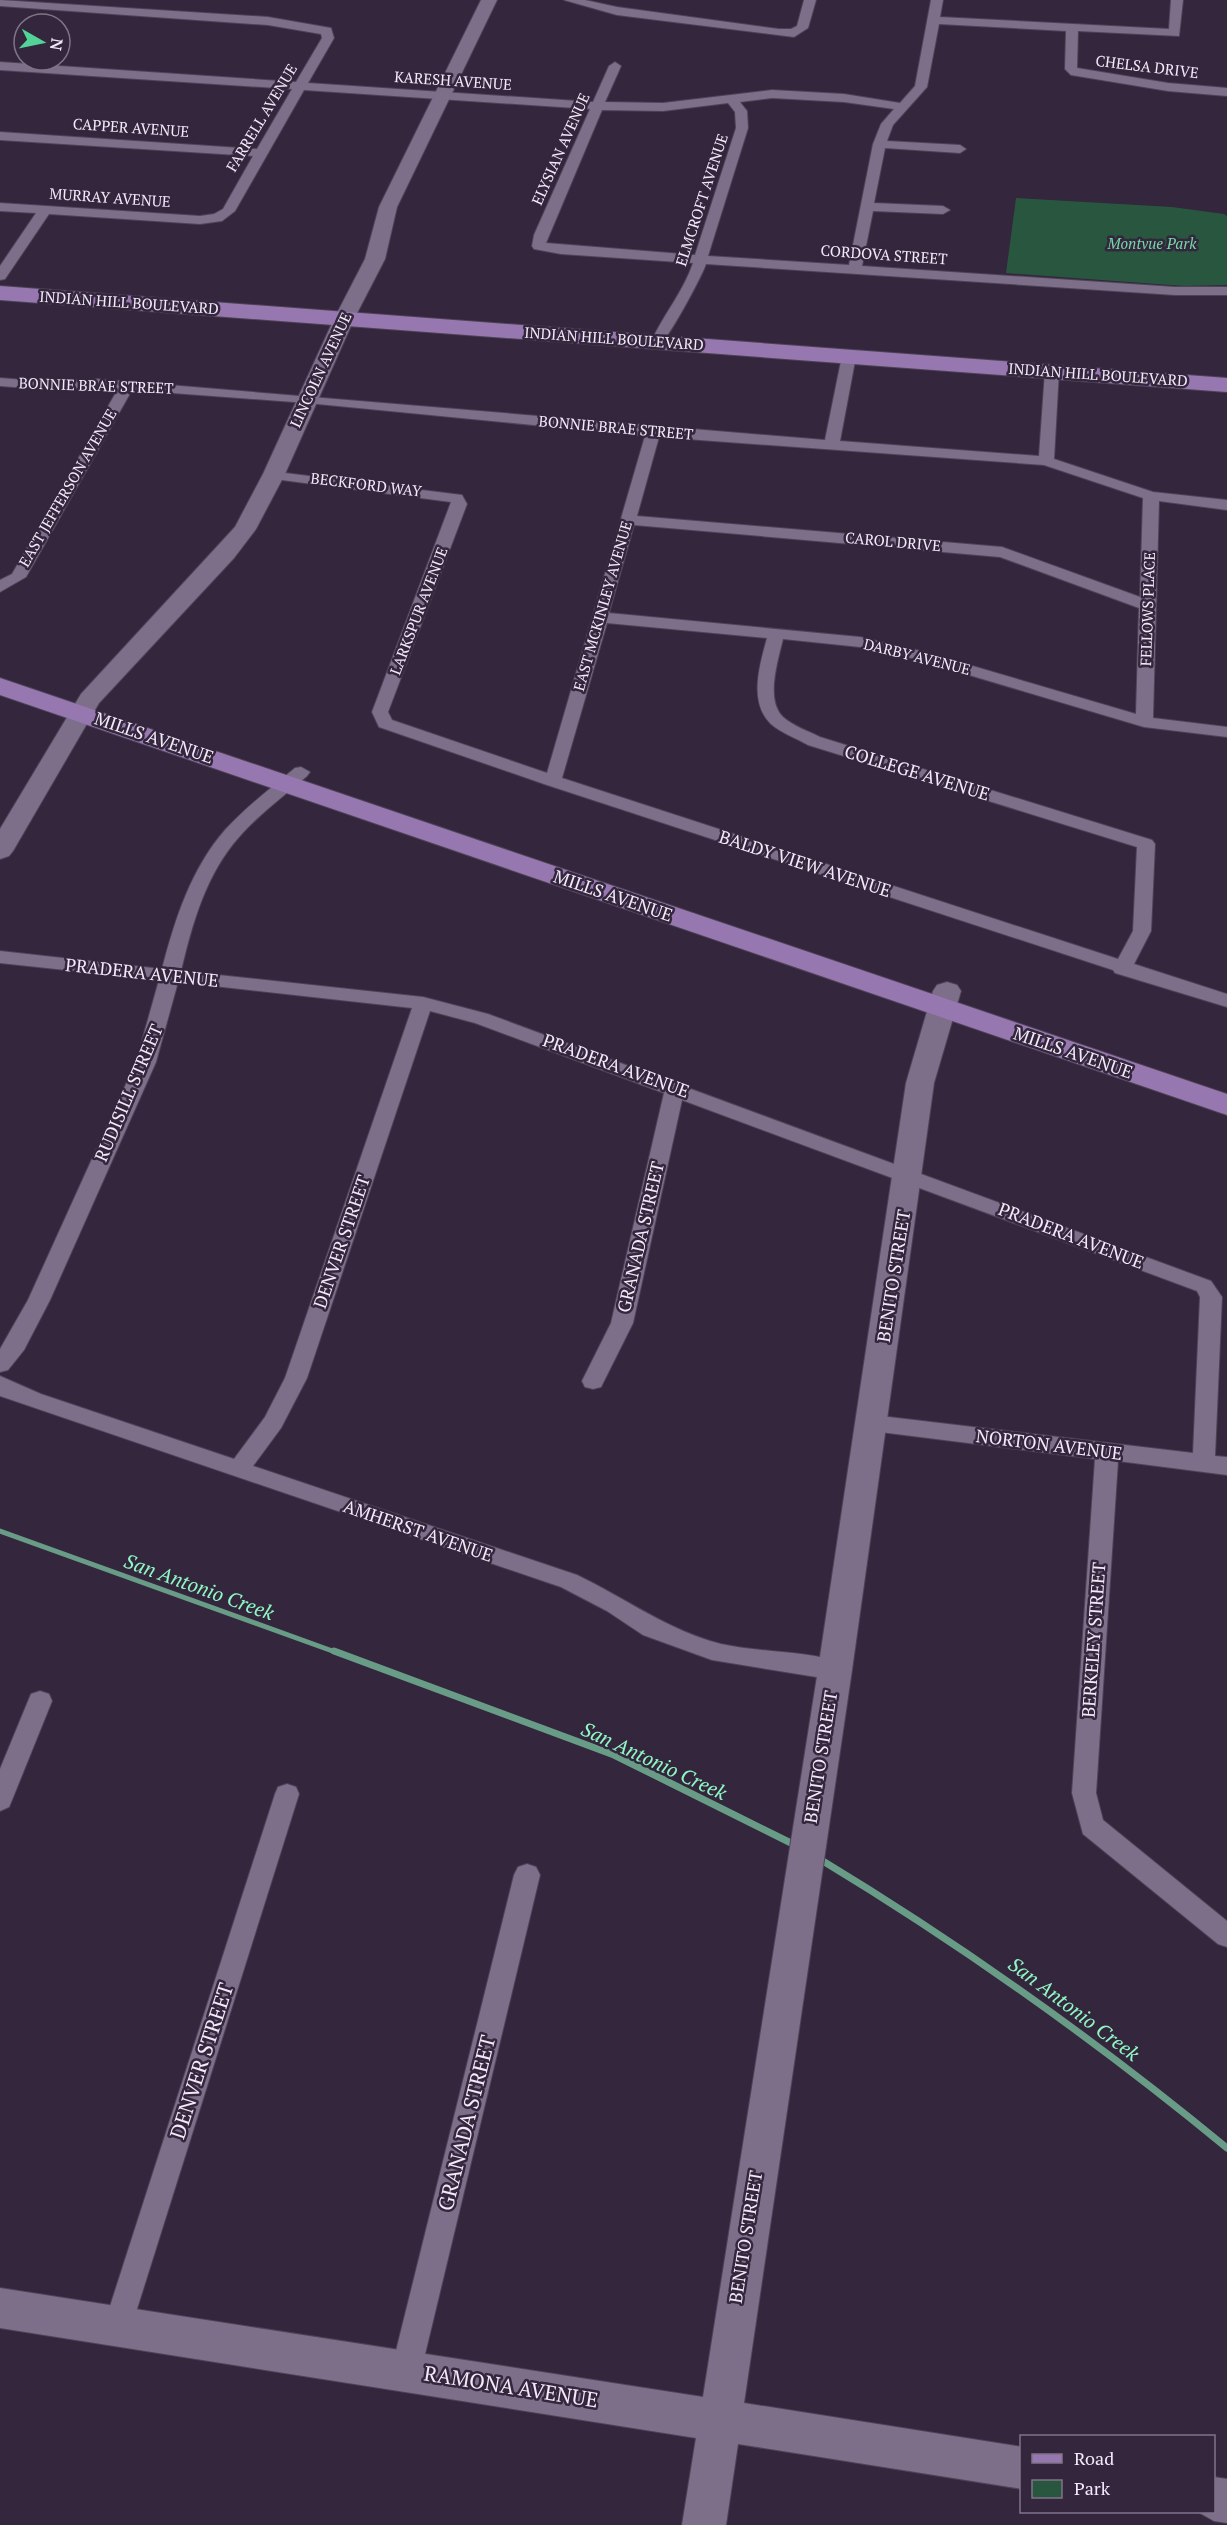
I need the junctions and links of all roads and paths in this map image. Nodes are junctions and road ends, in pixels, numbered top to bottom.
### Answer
1 (207, 0) edge
2 (489, 0) edge
3 (570, 0) edge
4 (810, 0) edge
5 (937, 0) edge
6 (1177, 0) edge
7 (0, 3) edge
8 (80, 4) edge
9 (197, 16) junction
10 (933, 20) junction
11 (1072, 28) junction
12 (0, 66) edge
13 (615, 66) dead end
14 (300, 88) junction
15 (1227, 92) edge
16 (440, 97) junction
17 (730, 98) junction
18 (599, 106) junction
19 (903, 107) junction
20 (0, 136) edge
21 (879, 144) junction
22 (960, 148) dead end
23 (259, 153) junction
24 (0, 207) edge
25 (867, 207) junction
26 (45, 210) junction
27 (942, 210) dead end
28 (217, 218) joint
29 (539, 246) joint
30 (702, 258) junction
31 (855, 270) junction
32 (0, 276) edge
33 (1227, 291) edge
34 (0, 293) edge
35 (344, 319) junction
36 (658, 342) junction
37 (849, 356) junction
38 (1052, 371) junction
39 (0, 382) edge
40 (1227, 385) edge
41 (127, 386) junction
42 (307, 399) junction
43 (653, 432) junction
44 (831, 445) junction
45 (1046, 461) junction
46 (274, 474) junction
47 (1151, 496) junction
48 (457, 498) joint
49 (1227, 506) edge
50 (628, 520) junction
51 (2, 587) edge
52 (1148, 606) junction
53 (599, 617) junction
54 (776, 633) junction
55 (0, 669) edge
56 (0, 686) edge
57 (85, 706) junction
58 (1144, 722) junction
59 (385, 723) joint
60 (1227, 732) edge
61 (293, 778) junction
62 (553, 781) junction
63 (0, 851) edge
64 (0, 957) edge
65 (1122, 969) junction
66 (170, 976) junction
67 (945, 1000) junction
68 (1227, 1001) edge
69 (423, 1003) junction
70 (1227, 1084) edge
71 (675, 1088) junction
72 (1227, 1105) edge
73 (909, 1174) junction
74 (0, 1364) edge
75 (593, 1381) dead end
76 (0, 1384) edge
77 (872, 1423) junction
78 (1107, 1453) junction
79 (1204, 1462) junction
80 (1227, 1466) edge
81 (238, 1470) junction
82 (835, 1671) junction
83 (40, 1701) dead end
84 (288, 1794) dead end
85 (0, 1800) edge
86 (527, 1875) dead end
87 (1227, 1936) edge
88 (0, 2308) edge
89 (117, 2328) junction
90 (406, 2371) junction
91 (718, 2420) junction
92 (1020, 2468) edge
93 (704, 2525) edge

1 - 9 street
2 - 16 street, LINCOLN AVENUE
3 - 4 street
5 - 10 street
6 - 11 street
7 - 8 street
8 - 9 street
9 - 14 street, FARRELL AVENUE
10 - 11 street
10 - 19 street
11 - 15 street, CHELSA DRIVE
12 - 14 street, KARESH AVENUE
13 - 18 street, ELYSIAN AVENUE
14 - 16 street, KARESH AVENUE
14 - 23 street, FARRELL AVENUE
16 - 18 street, KARESH AVENUE
16 - 35 street, LINCOLN AVENUE
17 - 18 street, KARESH AVENUE
17 - 19 street, KARESH AVENUE
17 - 30 street, ELMCROFT AVENUE
18 - 29 street, ELYSIAN AVENUE
19 - 21 street
20 - 23 street, CAPPER AVENUE
21 - 22 street
21 - 25 street
23 - 28 street, FARRELL AVENUE
24 - 26 street, MURRAY AVENUE
25 - 27 street
25 - 31 street
26 - 28 street, MURRAY AVENUE
26 - 32 street
29 - 30 street, CORDOVA STREET
30 - 31 street, CORDOVA STREET
30 - 36 street, ELMCROFT AVENUE
31 - 33 street, CORDOVA STREET
34 - 35 main road, INDIAN HILL BOULEVARD
35 - 36 main road, INDIAN HILL BOULEVARD
35 - 42 street, LINCOLN AVENUE
36 - 37 main road, INDIAN HILL BOULEVARD
37 - 38 main road, INDIAN HILL BOULEVARD
37 - 44 street
38 - 40 main road, INDIAN HILL BOULEVARD
38 - 45 street
39 - 41 street, BONNIE BRAE STREET
41 - 42 street, BONNIE BRAE STREET
41 - 51 street, EAST JEFFERSON AVENUE
42 - 43 street, BONNIE BRAE STREET
42 - 46 street, LINCOLN AVENUE
43 - 44 street, BONNIE BRAE STREET
43 - 50 street, EAST MCKINLEY AVENUE
44 - 45 street, BONNIE BRAE STREET
45 - 47 street, BONNIE BRAE STREET
46 - 48 street, BECKFORD WAY
46 - 57 street, LINCOLN AVENUE
47 - 49 street, BONNIE BRAE STREET
47 - 52 street, FELLOWS PLACE
48 - 59 street, LARKSPUR AVENUE
50 - 52 street, CAROL DRIVE
50 - 53 street, EAST MCKINLEY AVENUE
52 - 58 street, FELLOWS PLACE
53 - 54 street, DARBY AVENUE
53 - 62 street, EAST MCKINLEY AVENUE
54 - 58 street, DARBY AVENUE
54 - 65 street, COLLEGE AVENUE
55 - 57 main road, MILLS AVENUE
56 - 57 main road, MILLS AVENUE
57 - 61 main road, MILLS AVENUE
57 - 63 street, LINCOLN AVENUE
58 - 60 street, DARBY AVENUE
59 - 62 street, BALDY VIEW AVENUE
61 - 66 street, RUDISILL STREET
61 - 67 main road, MILLS AVENUE
62 - 65 street, BALDY VIEW AVENUE
64 - 66 street, PRADERA AVENUE
65 - 68 street, BALDY VIEW AVENUE
66 - 69 street, PRADERA AVENUE
66 - 74 street, RUDISILL STREET
67 - 70 main road, MILLS AVENUE
67 - 72 main road, MILLS AVENUE
67 - 73 street, BENITO STREET
69 - 71 street, PRADERA AVENUE
69 - 81 street, DENVER STREET
71 - 73 street, PRADERA AVENUE
71 - 75 street, GRANADA STREET
73 - 77 street, BENITO STREET
73 - 79 street, PRADERA AVENUE
76 - 81 street, AMHERST AVENUE
77 - 78 street, NORTON AVENUE
77 - 82 street, BENITO STREET
78 - 79 street, NORTON AVENUE
78 - 87 street, BERKELEY STREET
79 - 80 street, NORTON AVENUE
81 - 82 street, AMHERST AVENUE
82 - 91 street, BENITO STREET
83 - 85 street
84 - 89 street, DENVER STREET
86 - 90 street, GRANADA STREET
88 - 89 street, RAMONA AVENUE
89 - 90 street, RAMONA AVENUE
90 - 91 street, RAMONA AVENUE
91 - 92 street, RAMONA AVENUE
91 - 93 street, BENITO STREET

